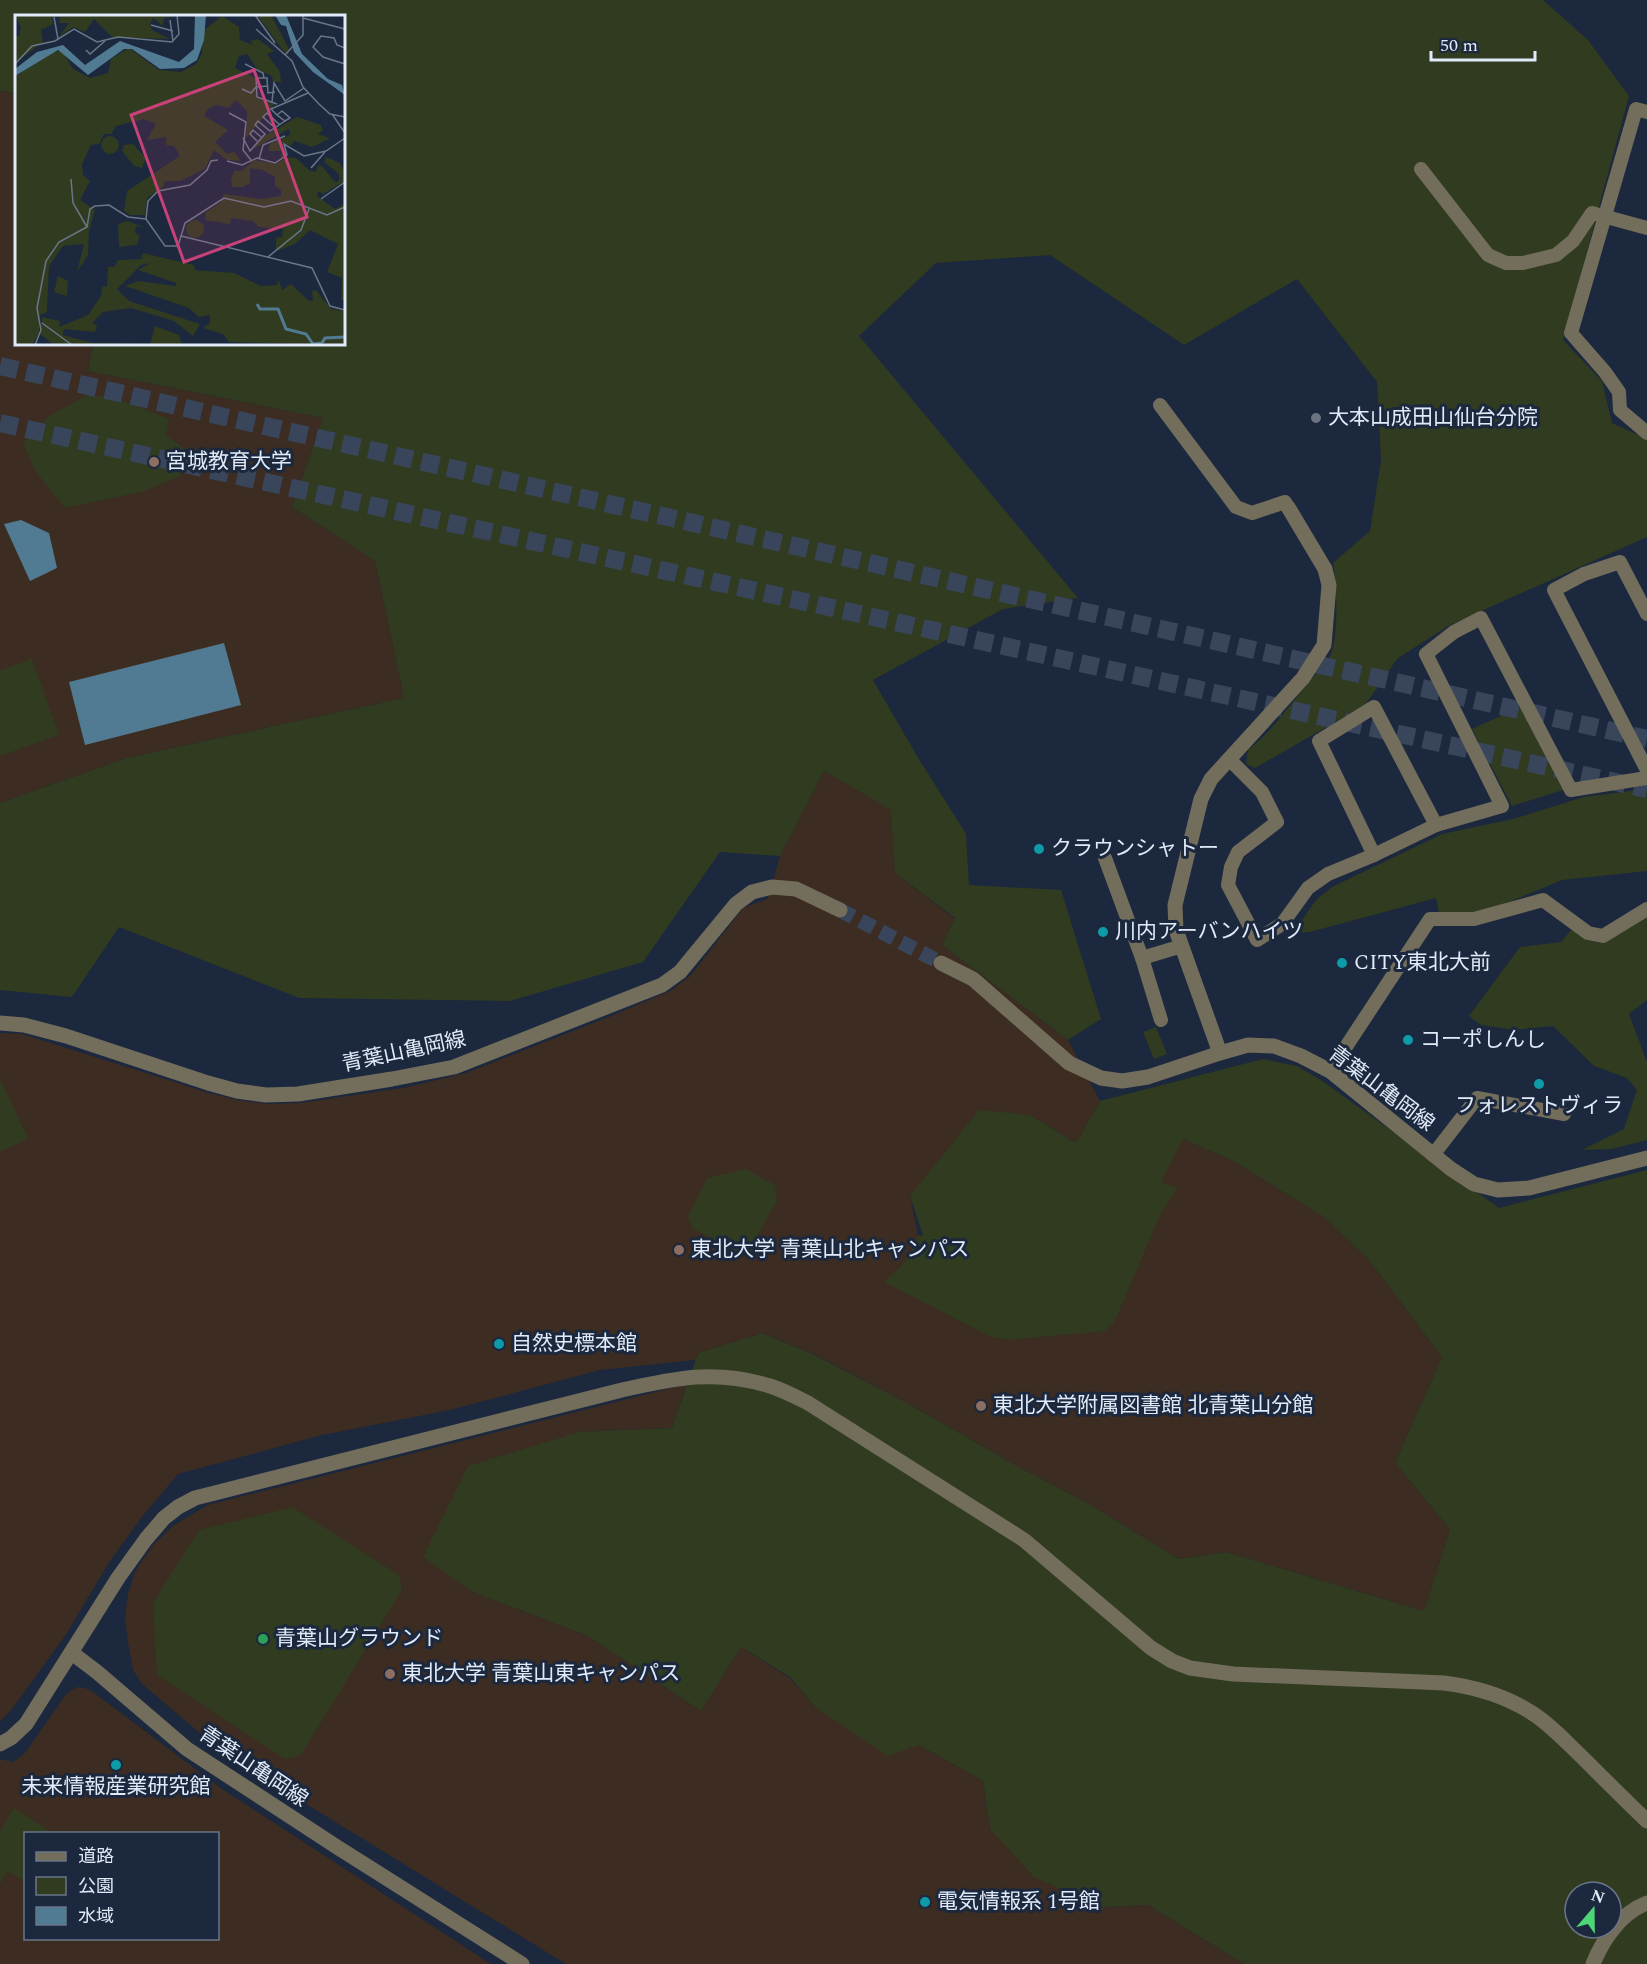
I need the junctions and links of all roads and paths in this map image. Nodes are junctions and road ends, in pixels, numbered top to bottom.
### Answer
1 (1647, 112) edge
2 (1421, 169) dead end
3 (1604, 217) junction
4 (1647, 228) edge
5 (1160, 405) dead end
6 (1647, 433) edge
7 (1288, 507) joint
8 (1647, 614) edge
9 (1229, 759) junction
10 (1647, 770) edge
11 (1647, 778) edge
12 (1436, 825) junction
13 (1374, 855) junction
14 (1105, 858) dead end
15 (1647, 909) edge
16 (840, 910) tunnel mouth
17 (1182, 946) junction
18 (1142, 958) junction
19 (941, 963) tunnel mouth
20 (1161, 1020) dead end
21 (0, 1023) edge
22 (1220, 1053) junction
23 (1330, 1071) junction
24 (1564, 1114) dead end
25 (1433, 1155) junction
26 (1647, 1158) edge
27 (72, 1653) junction
28 (0, 1744) edge
29 (1647, 1821) edge
30 (1647, 1903) edge
31 (522, 1964) edge
32 (1593, 1964) edge

1 - 3 street
2 - 3 street
3 - 4 street
3 - 6 street
5 - 7 street
7 - 9 street
8 - 10 street
9 - 13 street
9 - 17 street
11 - 12 street
12 - 13 street
12 - 13 street
14 - 18 street
15 - 23 street
16 - 21 street, 青葉山亀岡線
17 - 18 street
17 - 22 street
18 - 20 street
19 - 22 street, 青葉山亀岡線
22 - 23 street, 青葉山亀岡線
23 - 25 street, 青葉山亀岡線
24 - 25 street
25 - 26 street, 青葉山亀岡線
27 - 28 street
27 - 29 street
27 - 31 street, 青葉山亀岡線
30 - 32 street

